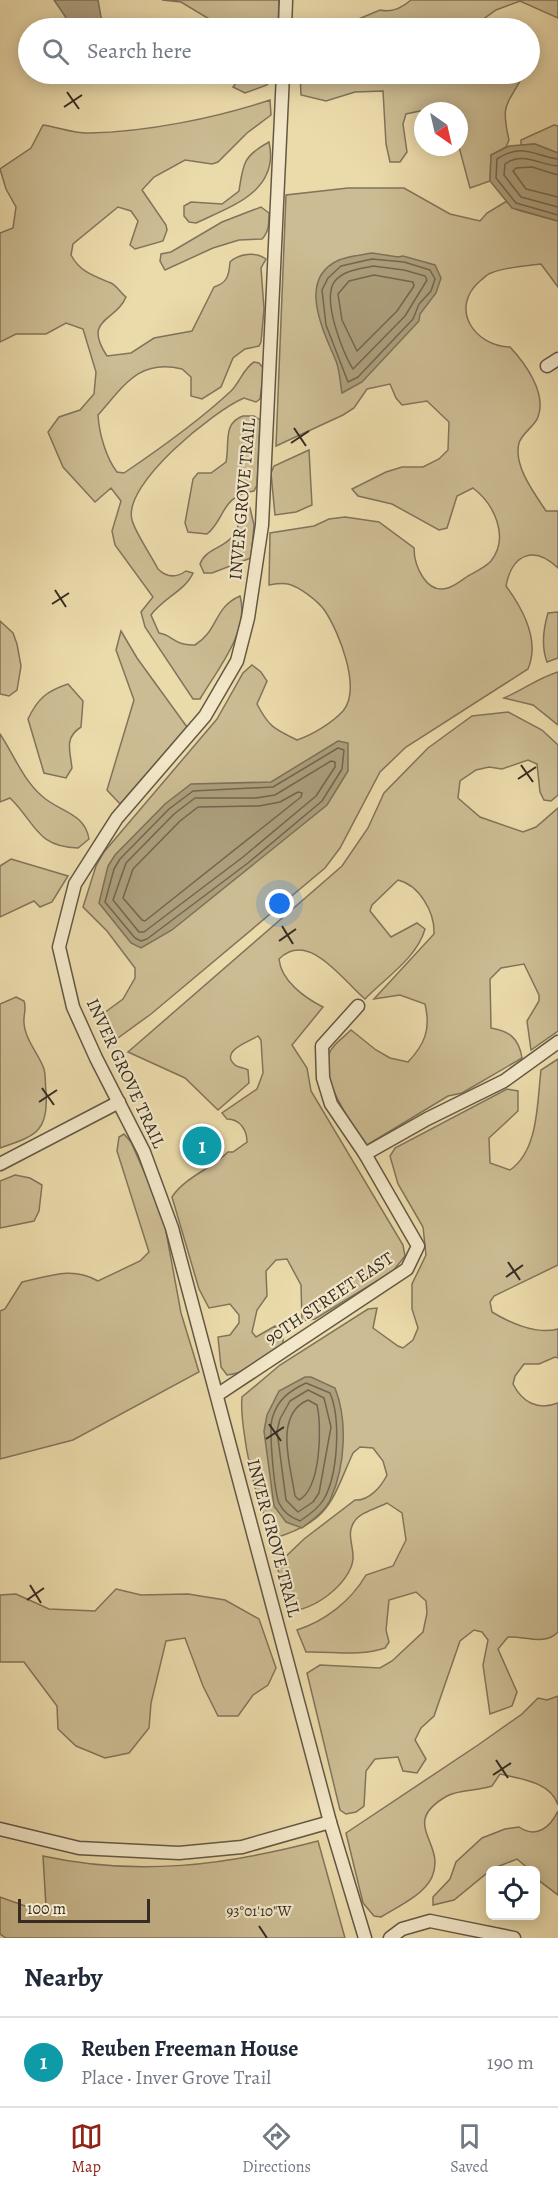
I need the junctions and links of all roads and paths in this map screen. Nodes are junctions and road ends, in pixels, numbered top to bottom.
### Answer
1 (286, 0) edge
2 (285, 18) edge
3 (283, 84) edge
4 (558, 359) edge
5 (547, 366) dead end
6 (358, 1006) dead end
7 (558, 1042) edge
8 (119, 1102) junction
9 (365, 1154) junction
10 (0, 1164) edge
11 (218, 1395) junction
12 (330, 1822) junction
13 (0, 1829) edge
14 (365, 1938) edge
15 (390, 1938) edge
16 (514, 1938) edge

1 - 2 street
3 - 8 street, INVER GROVE TRAIL
4 - 5 street
6 - 9 street
7 - 9 street
8 - 10 street
8 - 11 street, INVER GROVE TRAIL
9 - 11 street, 90TH STREET EAST
11 - 12 street, INVER GROVE TRAIL
12 - 13 street
12 - 14 street, INVER GROVE TRAIL
15 - 16 street

